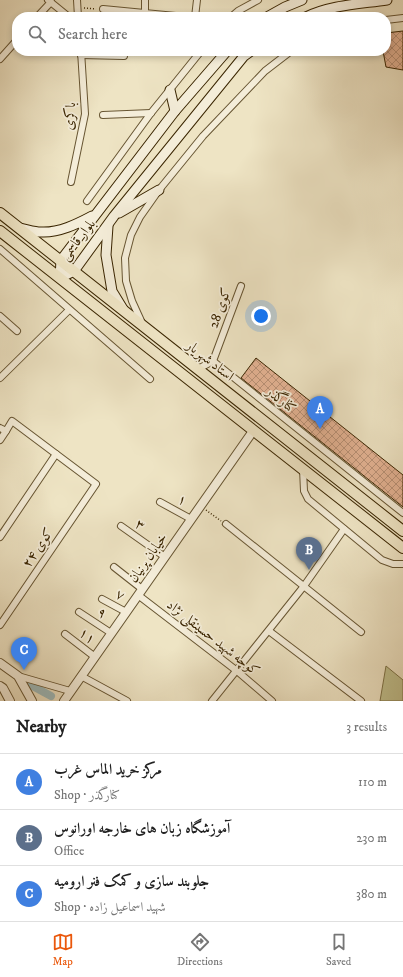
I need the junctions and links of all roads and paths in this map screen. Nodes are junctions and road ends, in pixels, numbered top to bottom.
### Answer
1 (77, 0) edge
2 (146, 0) edge
3 (197, 0) edge
4 (258, 0) edge
5 (302, 0) edge
6 (387, 0) edge
7 (50, 1) edge
8 (78, 8) junction
9 (103, 9) joint
10 (41, 12) edge
11 (64, 12) edge
12 (78, 12) edge
13 (128, 12) edge
14 (145, 12) edge
15 (196, 12) edge
16 (237, 12) edge
17 (276, 12) edge
18 (320, 12) edge
19 (403, 18) edge
20 (391, 19) edge
21 (12, 46) edge
22 (81, 56) edge
23 (197, 56) edge
24 (223, 56) edge
25 (244, 56) edge
26 (284, 56) edge
27 (0, 59) edge
28 (170, 90) junction
29 (175, 111) junction
30 (151, 113) junction
31 (102, 115) dead end
32 (71, 182) dead end
33 (159, 190) junction
34 (87, 201) dead end
35 (0, 213) edge
36 (95, 215) junction
37 (114, 216) junction
38 (108, 225) junction
39 (19, 228) junction
40 (0, 231) edge
41 (0, 249) edge
42 (60, 260) junction
43 (74, 270) junction
44 (60, 278) junction
45 (241, 286) dead end
46 (69, 310) junction
47 (124, 310) junction
48 (0, 316) edge
49 (144, 326) junction
50 (17, 331) dead end
51 (213, 361) junction
52 (198, 369) junction
53 (0, 378) edge
54 (150, 379) dead end
55 (3, 430) edge
56 (254, 430) junction
57 (0, 440) edge
58 (56, 454) junction
59 (303, 469) junction
60 (160, 502) dead end
61 (200, 506) junction
62 (403, 513) edge
63 (191, 519) junction
64 (226, 524) joint
65 (121, 526) dead end
66 (344, 529) junction
67 (402, 530) edge
68 (0, 537) edge
69 (393, 540) junction
70 (403, 548) edge
71 (165, 557) junction
72 (403, 564) edge
73 (114, 568) dead end
74 (304, 586) junction
75 (140, 592) junction
76 (102, 598) dead end
77 (79, 612) dead end
78 (126, 612) junction
79 (0, 625) edge
80 (269, 631) junction
81 (361, 632) dead end
82 (111, 633) junction
83 (65, 634) dead end
84 (95, 657) junction
85 (0, 662) edge
86 (237, 671) junction
87 (18, 676) junction
88 (81, 676) junction
89 (0, 686) edge
90 (70, 692) junction
91 (10, 701) edge
92 (32, 701) edge
93 (64, 701) edge
94 (128, 701) edge
95 (212, 701) edge
96 (272, 701) edge
97 (361, 701) edge

1 - 8 street
2 - 14 street
3 - 15 street
4 - 16 street
5 - 17 main road
6 - 18 main road
7 - 10 street
7 - 11 street
8 - 9 path
8 - 12 street
9 - 13 street
19 - 20 street
21 - 27 street
22 - 32 street, باکری
23 - 28 street
24 - 29 main road, بلوار قاسمی
25 - 37 main road, بلوار قاسمی
26 - 33 street
28 - 29 main road
28 - 30 street
29 - 36 main road, بلوار قاسمی
30 - 31 street
30 - 34 street
33 - 37 main road
33 - 49 street
35 - 39 main road, استاد شهریار
36 - 39 main road
36 - 42 main road, بلوار قاسمی
37 - 38 main road, بلوار قاسمی
38 - 43 main road, بلوار قاسمی
38 - 47 main road
39 - 42 main road, استاد شهریار
40 - 44 main road, استاد شهریار
41 - 46 street
42 - 43 main road, استاد شهریار
42 - 44 main road, بلوار قاسمی
43 - 44 main road, بلوار قاسمی
43 - 47 main road, استاد شهریار
44 - 56 main road, استاد شهریار
45 - 51 street, کوی 28
46 - 53 street
46 - 54 street
47 - 49 main road, استاد شهریار
48 - 50 street
49 - 52 main road, استاد شهریار
51 - 52 street
51 - 62 street, کنارگذر
52 - 67 main road, استاد شهریار
55 - 57 street
55 - 58 street
56 - 59 main road, استاد شهریار
56 - 61 street, خیابان پرنیان
58 - 68 street
58 - 79 street, کوی ۲۴
59 - 66 street
59 - 69 main road, استاد شهریار
60 - 63 street, ۱
61 - 63 street, خیابان پرنیان
61 - 64 path
63 - 71 street, خیابان پرنیان
64 - 74 street
65 - 71 street, ۳
66 - 72 street
66 - 74 street
67 - 69 main road
69 - 70 main road, استاد شهریار
71 - 75 street, خیابان پرنیان
73 - 75 street, کوچه شهید حسینقلی نژاد
74 - 80 street
74 - 81 street
75 - 78 street, خیابان پرنیان
75 - 86 street, کوچه شهید حسینقلی نژاد
76 - 78 street, ۷
77 - 82 street, ۹
78 - 82 street, خیابان پرنیان
80 - 86 street
80 - 97 street
82 - 84 street, خیابان پرنیان
83 - 84 street, ۱۱
84 - 88 street, خیابان پرنیان
85 - 87 street
86 - 95 street
86 - 96 street, کوچه شهید حسینقلی نژاد
87 - 90 street
87 - 92 street
88 - 90 street, خیابان پرنیان
88 - 94 street
89 - 91 street
90 - 93 street, خیابان پرنیان

